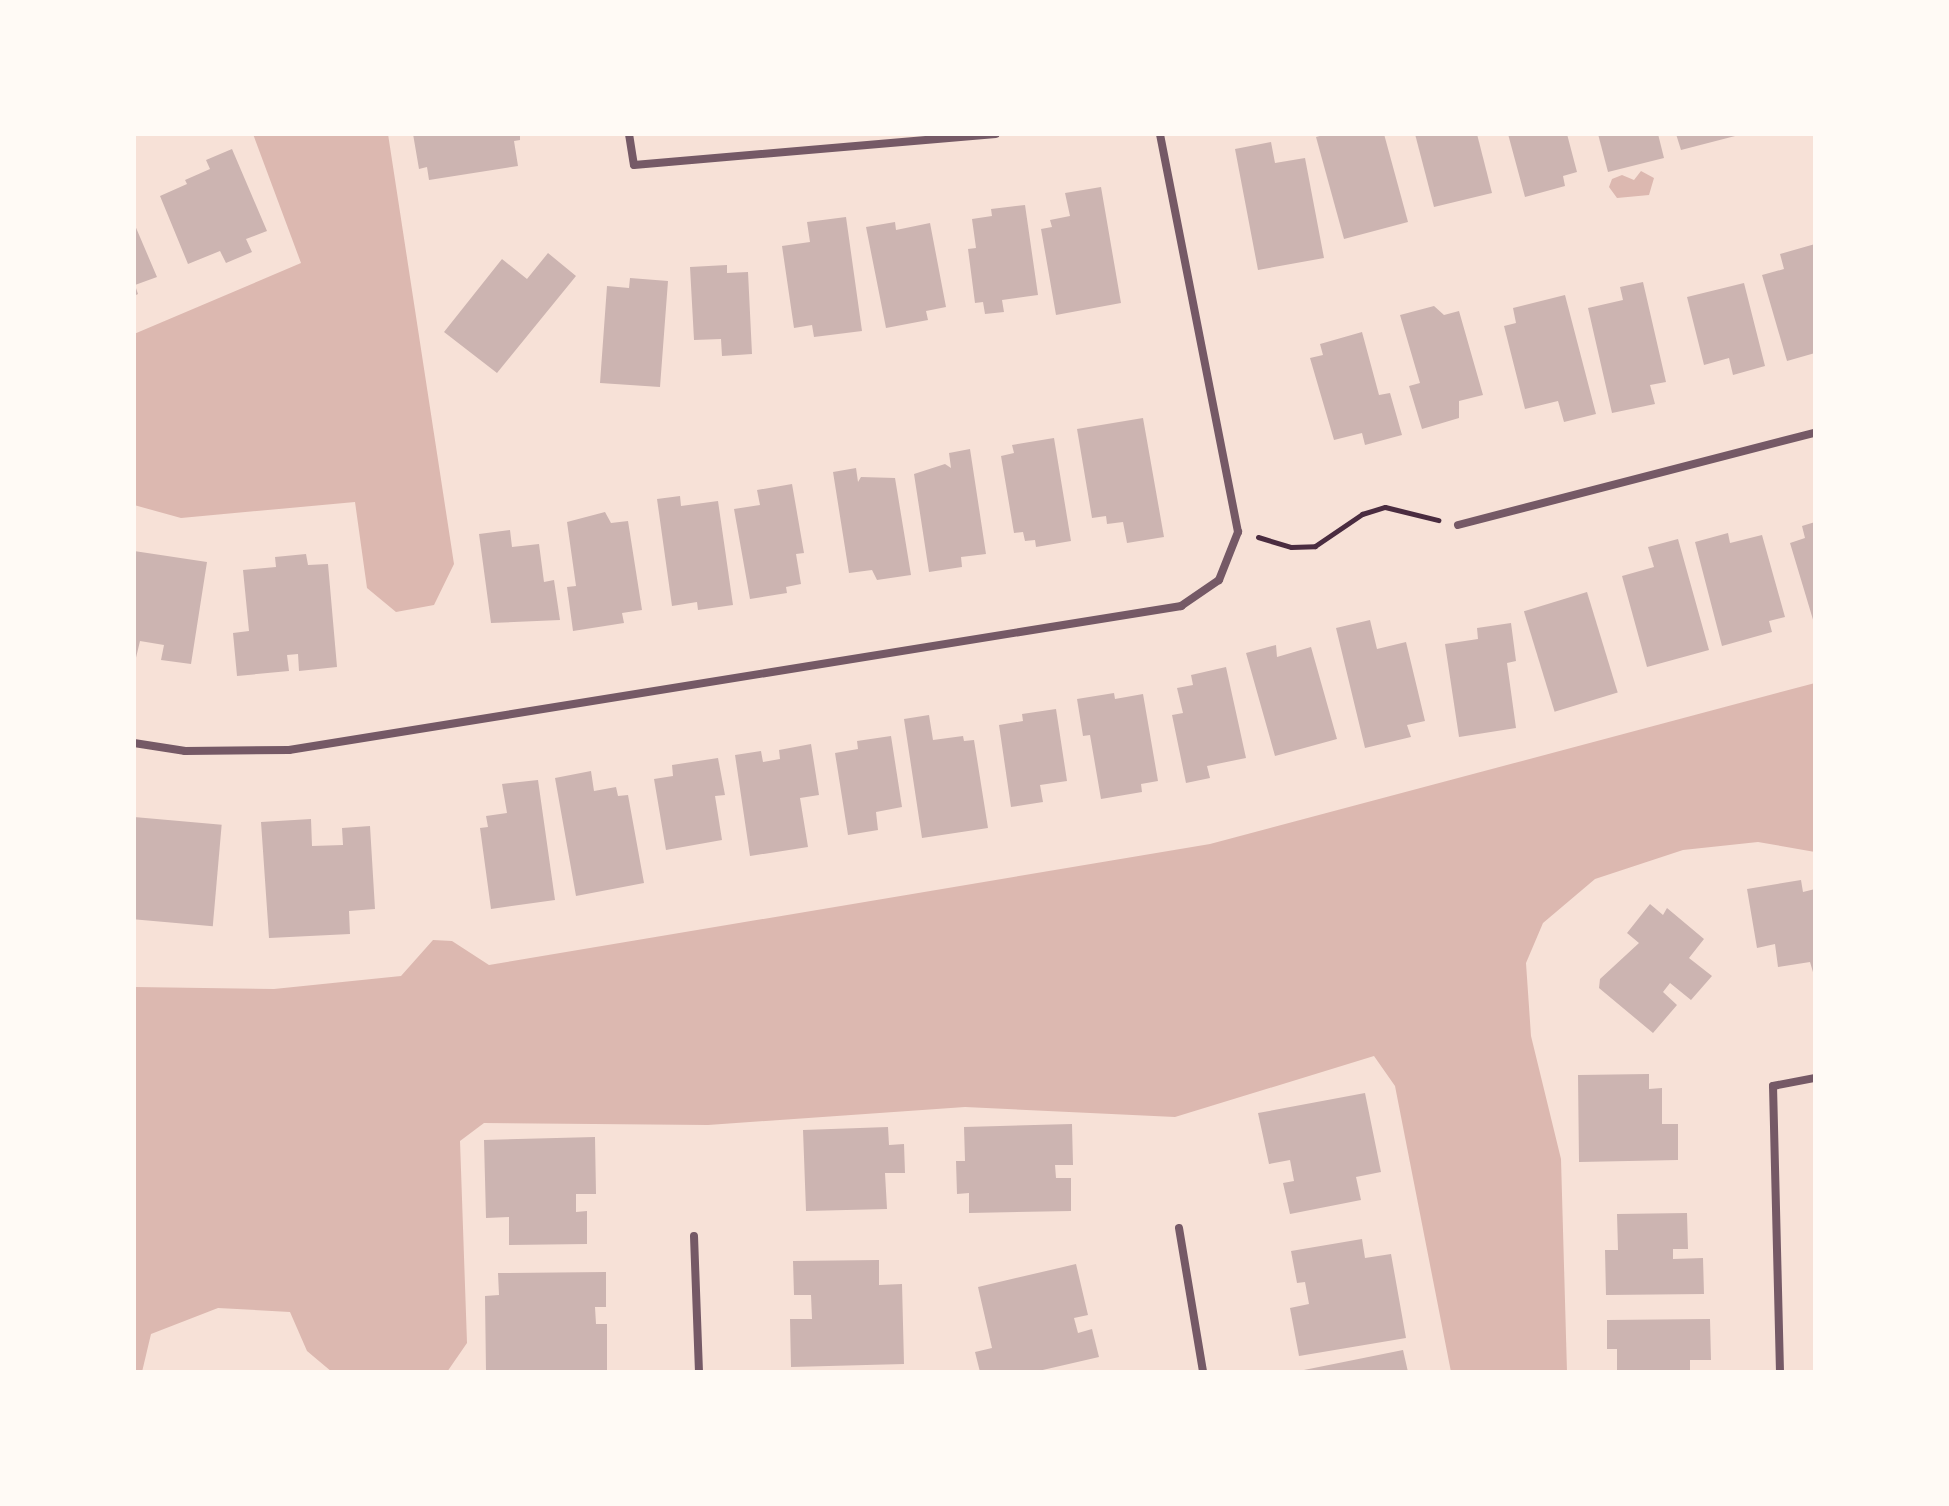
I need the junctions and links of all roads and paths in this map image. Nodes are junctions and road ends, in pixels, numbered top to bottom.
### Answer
1 (629, 134) edge
2 (996, 134) edge
3 (1160, 134) edge
4 (1815, 433) edge
5 (1458, 525) joint
6 (1238, 532) junction
7 (134, 743) edge
8 (1815, 1078) edge
9 (1179, 1228) dead end
10 (694, 1236) dead end
11 (699, 1372) edge
12 (1203, 1372) edge
13 (1780, 1372) edge

1 - 2 street
3 - 6 street
4 - 5 street
5 - 6 path
6 - 7 street
8 - 13 street
9 - 12 street
10 - 11 street

